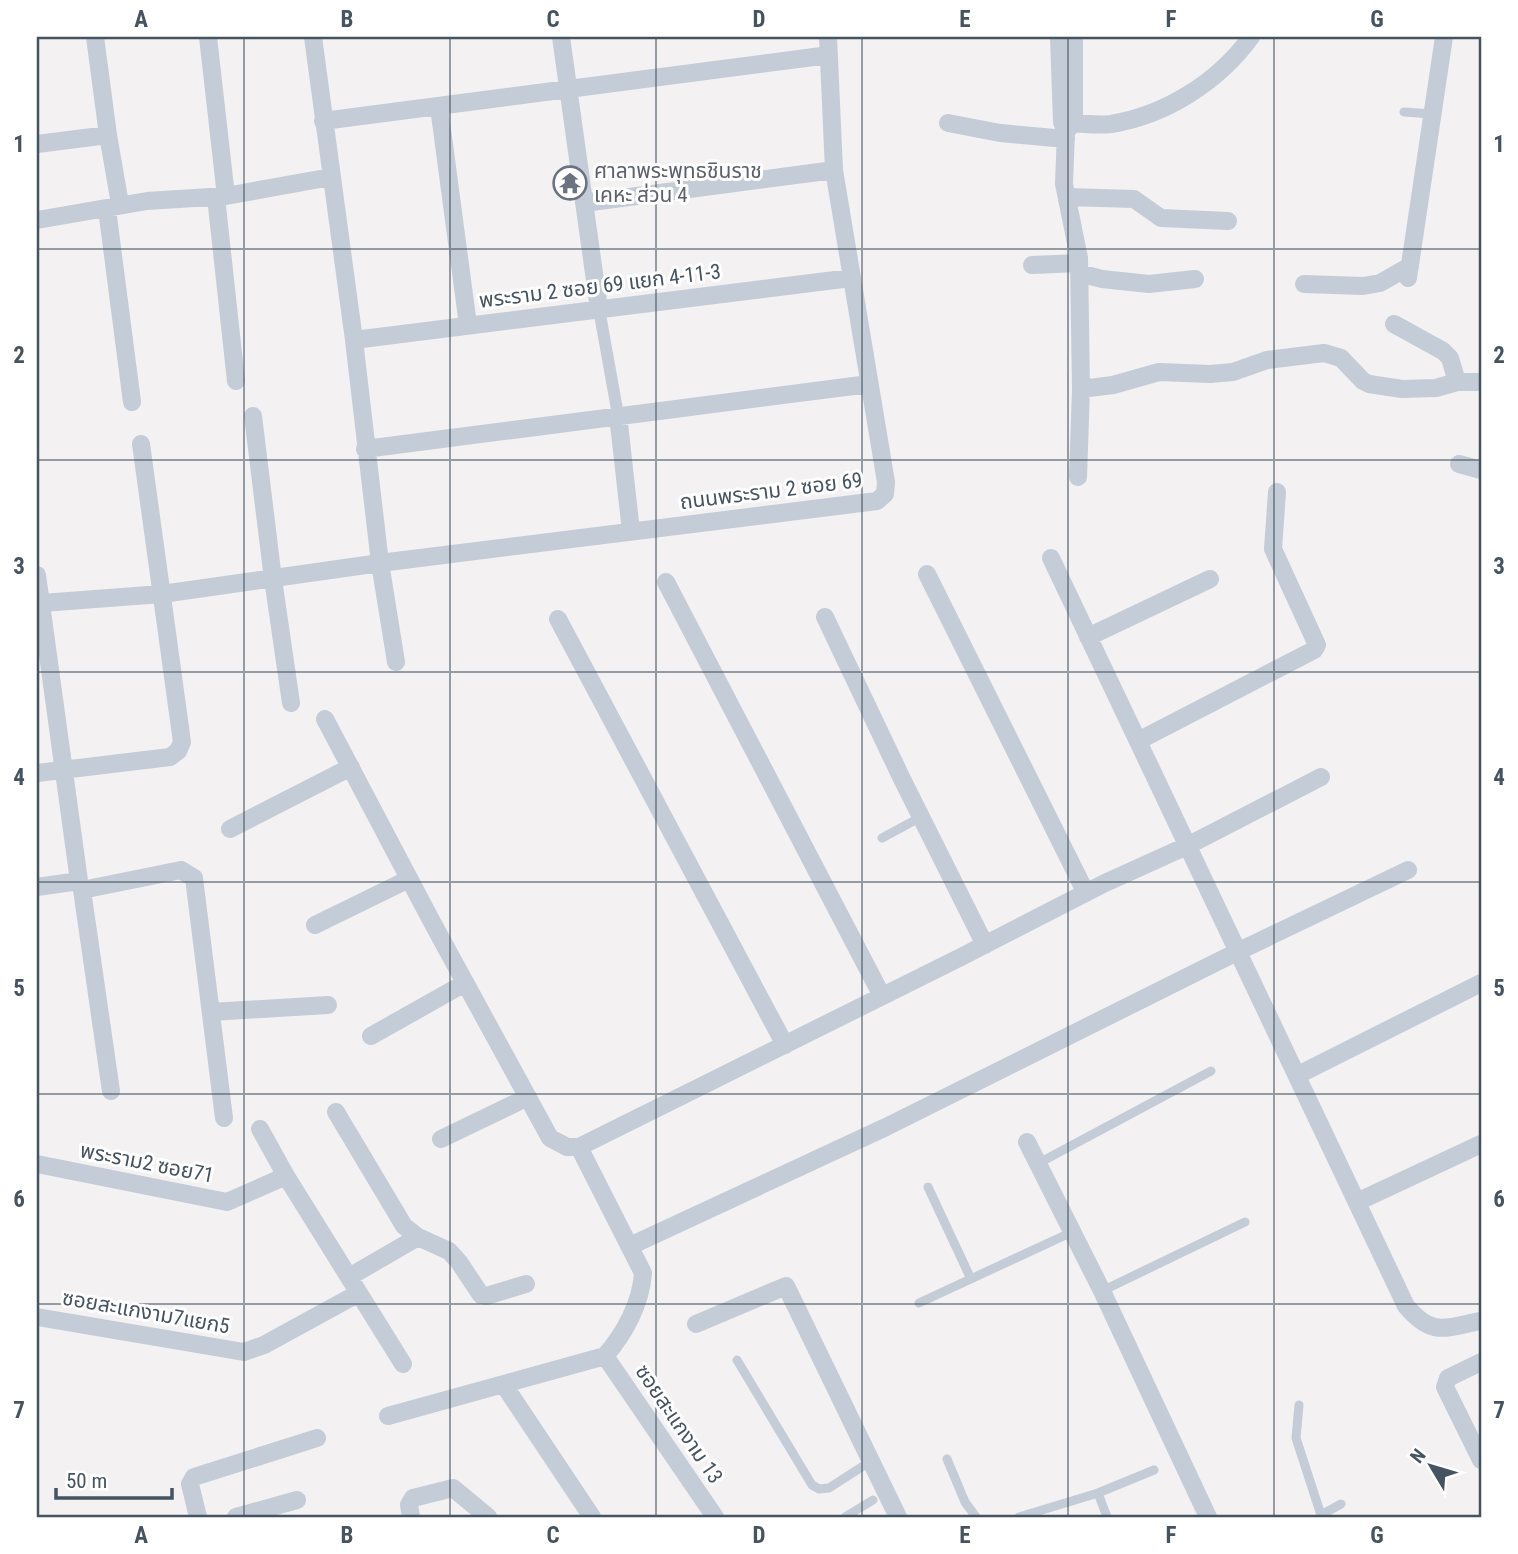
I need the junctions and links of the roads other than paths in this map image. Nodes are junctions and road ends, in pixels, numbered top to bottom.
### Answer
1 (95, 37) edge
2 (208, 37) edge
3 (313, 37) edge
4 (561, 37) edge
5 (1059, 37) edge
6 (1074, 37) edge
7 (1251, 37) edge
8 (1444, 37) edge
9 (828, 46) edge
10 (567, 90) junction
11 (439, 107) junction
12 (1404, 112) dead end
13 (1433, 114) junction
14 (323, 121) junction
15 (948, 123) dead end
16 (1067, 129) junction
17 (108, 135) junction
18 (37, 144) edge
19 (834, 170) junction
20 (331, 177) junction
21 (221, 197) junction
22 (1067, 197) junction
23 (584, 203) junction
24 (113, 207) junction
25 (37, 220) edge
26 (1228, 221) dead end
27 (1032, 265) dead end
28 (1079, 268) junction
29 (851, 278) junction
30 (1195, 279) dead end
31 (1304, 284) dead end
32 (599, 309) junction
33 (1394, 324) dead end
34 (468, 325) junction
35 (354, 340) junction
36 (236, 381) dead end
37 (1457, 382) junction
38 (1481, 382) edge
39 (869, 384) junction
40 (1081, 389) junction
41 (132, 402) dead end
42 (618, 415) junction
43 (253, 416) dead end
44 (141, 443) dead end
45 (365, 449) junction
46 (1459, 464) dead end
47 (1481, 470) edge
48 (1078, 477) dead end
49 (1277, 492) dead end
50 (631, 531) junction
51 (1051, 558) dead end
52 (380, 563) junction
53 (927, 574) dead end
54 (37, 575) edge
55 (273, 579) junction
56 (1210, 579) dead end
57 (666, 582) dead end
58 (162, 594) junction
59 (41, 603) junction
60 (825, 617) dead end
61 (558, 619) dead end
62 (1088, 637) junction
63 (396, 662) dead end
64 (42, 663) edge
65 (291, 703) dead end
66 (325, 719) dead end
67 (1138, 741) junction
68 (351, 767) junction
69 (63, 770) junction
70 (37, 774) edge
71 (1321, 777) dead end
72 (921, 817) junction
73 (230, 829) dead end
74 (882, 838) dead end
75 (1188, 845) junction
76 (1408, 870) dead end
77 (410, 879) junction
78 (80, 885) junction
79 (37, 887) edge
80 (1086, 893) junction
81 (315, 925) dead end
82 (985, 945) junction
83 (1239, 951) junction
84 (465, 983) junction
85 (1481, 983) edge
86 (883, 996) junction
87 (328, 1004) dead end
88 (211, 1012) junction
89 (371, 1036) dead end
90 (785, 1045) junction
91 (1211, 1071) dead end
92 (1298, 1075) junction
93 (111, 1091) dead end
94 (528, 1097) junction
95 (336, 1112) dead end
96 (224, 1118) dead end
97 (260, 1129) dead end
98 (441, 1139) dead end
99 (1027, 1142) dead end
100 (1481, 1144) edge
101 (579, 1147) junction
102 (37, 1164) edge
103 (1037, 1164) junction
104 (286, 1176) junction
105 (928, 1187) dead end
106 (1357, 1202) junction
107 (1245, 1222) dead end
108 (1072, 1232) junction
109 (418, 1237) junction
110 (630, 1246) junction
111 (349, 1277) junction
112 (971, 1279) junction
113 (526, 1284) dead end
114 (1102, 1291) junction
115 (359, 1293) junction
116 (919, 1303) dead end
117 (37, 1317) edge
118 (1480, 1321) edge
119 (696, 1324) dead end
120 (605, 1356) junction
121 (737, 1360) dead end
122 (1481, 1362) edge
123 (403, 1364) dead end
124 (504, 1385) junction
125 (1299, 1405) dead end
126 (388, 1416) dead end
127 (317, 1438) dead end
128 (947, 1459) dead end
129 (1481, 1460) edge
130 (871, 1461) junction
131 (1154, 1470) dead end
132 (1098, 1493) junction
133 (297, 1500) dead end
134 (873, 1500) dead end
135 (1341, 1504) dead end
136 (1030, 1516) edge
137 (1321, 1516) edge
138 (198, 1517) edge
139 (236, 1517) edge
140 (411, 1517) edge
141 (488, 1517) edge
142 (592, 1517) edge
143 (715, 1517) edge
144 (845, 1517) edge
145 (898, 1517) edge
146 (976, 1517) edge
147 (1019, 1517) edge
148 (1107, 1517) edge
149 (1208, 1517) edge

1 - 17 street
2 - 21 street
3 - 14 street
4 - 10 street
5 - 16 street
6 - 16 street
7 - 16 street
8 - 13 street
9 - 10 street, ถนนพระราม 2 ซอย 69
9 - 19 street, ถนนพระราม 2 ซอย 69
10 - 11 street, ถนนพระราม 2 ซอย 69
10 - 23 street
11 - 14 street, ถนนพระราม 2 ซอย 69
11 - 34 street
12 - 13 lane
13 - 31 street
14 - 20 street
15 - 16 street
16 - 22 street
17 - 18 street
17 - 24 street
19 - 23 street
19 - 29 street, ถนนพระราม 2 ซอย 69
20 - 21 street
20 - 35 street
21 - 24 street
21 - 36 street
22 - 26 street
22 - 28 street
23 - 32 street
24 - 25 street
24 - 41 street
27 - 28 street
28 - 30 street
28 - 40 street
29 - 32 street, พระราม 2 ซอย 69 แยก 4-11-3
29 - 39 street, ถนนพระราม 2 ซอย 69
32 - 34 street, พระราม 2 ซอย 69 แยก 4-11-3
32 - 42 street
33 - 37 street
34 - 35 street, พระราม 2 ซอย 69 แยก 4-11-3
35 - 45 street
37 - 38 street
37 - 40 street
39 - 42 street
39 - 50 street, ถนนพระราม 2 ซอย 69
40 - 48 street
42 - 45 street
42 - 50 street
43 - 55 street
44 - 58 street
45 - 52 street
46 - 47 street
49 - 67 street
50 - 52 street, ถนนพระราม 2 ซอย 69
51 - 62 street
52 - 55 street, ถนนพระราม 2 ซอย 69
52 - 63 street
53 - 80 street
54 - 59 street
55 - 58 street, ถนนพระราม 2 ซอย 69
55 - 65 street
56 - 62 street
57 - 86 street
58 - 59 street, ถนนพระราม 2 ซอย 69
58 - 69 street
59 - 64 street
60 - 72 street
61 - 90 street
62 - 67 street
64 - 69 street
66 - 68 street
67 - 75 street
68 - 73 street
68 - 77 street
69 - 70 street
69 - 78 street
71 - 75 street
72 - 74 lane
72 - 82 street
75 - 80 street
75 - 83 street
76 - 83 street
77 - 81 street
77 - 84 street
78 - 79 street
78 - 88 street
78 - 93 street
80 - 82 street
82 - 86 street
83 - 92 street
83 - 110 street
84 - 89 street
84 - 94 street
85 - 92 street
86 - 90 street
87 - 88 street
88 - 96 street
90 - 101 street
91 - 103 lane
92 - 106 street
94 - 98 street
94 - 101 street
95 - 109 street
97 - 104 street
99 - 103 street
100 - 106 street
101 - 110 street
102 - 104 street, พระราม2 ซอย71
103 - 108 street
104 - 111 street
105 - 112 lane
106 - 118 street
107 - 114 lane
108 - 112 lane
108 - 114 street
109 - 111 street
109 - 113 street
110 - 120 street
111 - 115 street
112 - 116 lane
114 - 149 street
115 - 117 street, ซอยสะแกงาม7แยก5
115 - 123 street
119 - 130 street
120 - 124 street
120 - 143 street, ซอยสะแกงาม 13
121 - 130 lane
122 - 129 street
124 - 126 street
124 - 142 street
125 - 137 lane
127 - 138 street
128 - 146 lane
130 - 145 street
131 - 132 lane
132 - 136 lane
132 - 148 lane
133 - 139 street
134 - 144 lane
135 - 137 lane
136 - 147 lane
140 - 141 street

